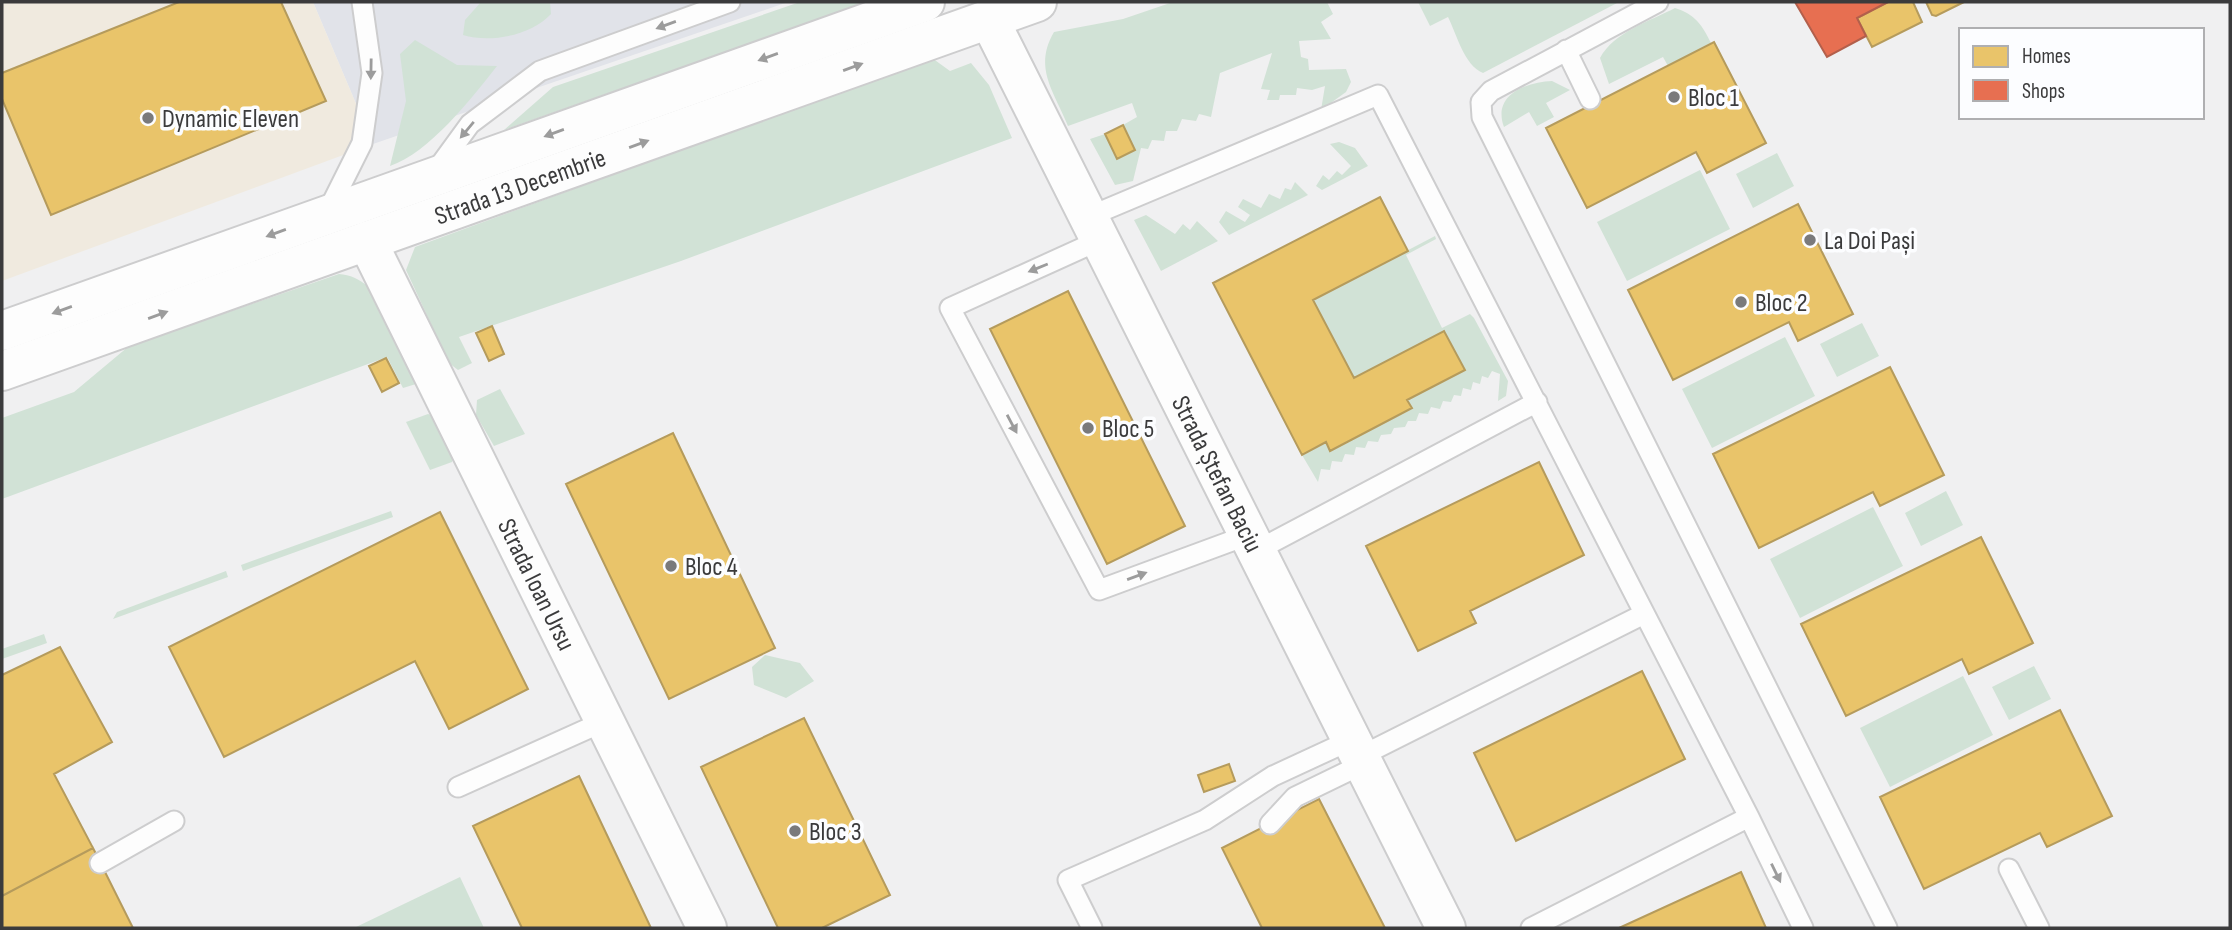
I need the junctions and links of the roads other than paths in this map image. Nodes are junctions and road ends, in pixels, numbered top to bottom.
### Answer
1 (362, 2) edge
2 (730, 2) edge
3 (925, 2) edge
4 (1037, 2) edge
5 (1658, 2) edge
6 (989, 19) junction
7 (1566, 50) junction
8 (1590, 99) dead end
9 (432, 177) junction
10 (325, 215) junction
11 (1094, 228) junction
12 (367, 241) junction
13 (6, 325) edge
14 (2, 371) edge
15 (1537, 402) junction
16 (1252, 543) junction
17 (1644, 614) junction
18 (605, 721) junction
19 (1358, 754) junction
20 (458, 787) dead end
21 (1749, 817) junction
22 (174, 821) dead end
23 (1270, 824) dead end
24 (100, 863) dead end
25 (2009, 869) dead end
26 (707, 928) edge
27 (1092, 928) edge
28 (1446, 928) edge
29 (1531, 928) edge
30 (1803, 928) edge
31 (1887, 928) edge
32 (2039, 928) edge

1 -> 10 lane
2 -> 9 lane
3 -> 9 main road, Strada 13 Decembrie
4 - 6 main road, Strada 13 Decembrie
5 - 7 lane
6 - 11 main road, Strada Ștefan Baciu
12 -> 6 main road, Strada 13 Decembrie
7 - 8 lane
7 - 31 lane
9 - 10 main road, Strada 13 Decembrie
10 -> 13 main road, Strada 13 Decembrie
11 - 15 lane
11 - 16 main road, Strada Ștefan Baciu
11 -> 16 lane
14 -> 12 main road, Strada 13 Decembrie
12 - 18 main road, Strada Ioan Ursu
15 - 16 lane
15 - 17 lane
16 - 19 main road, Strada Ștefan Baciu
17 - 19 lane
17 - 21 lane
18 - 20 lane
18 - 26 main road, Strada Ioan Ursu
19 - 23 lane
19 - 27 lane
19 - 28 main road, Strada Ștefan Baciu
21 - 29 lane
21 -> 30 lane
22 - 24 lane
25 - 32 lane

